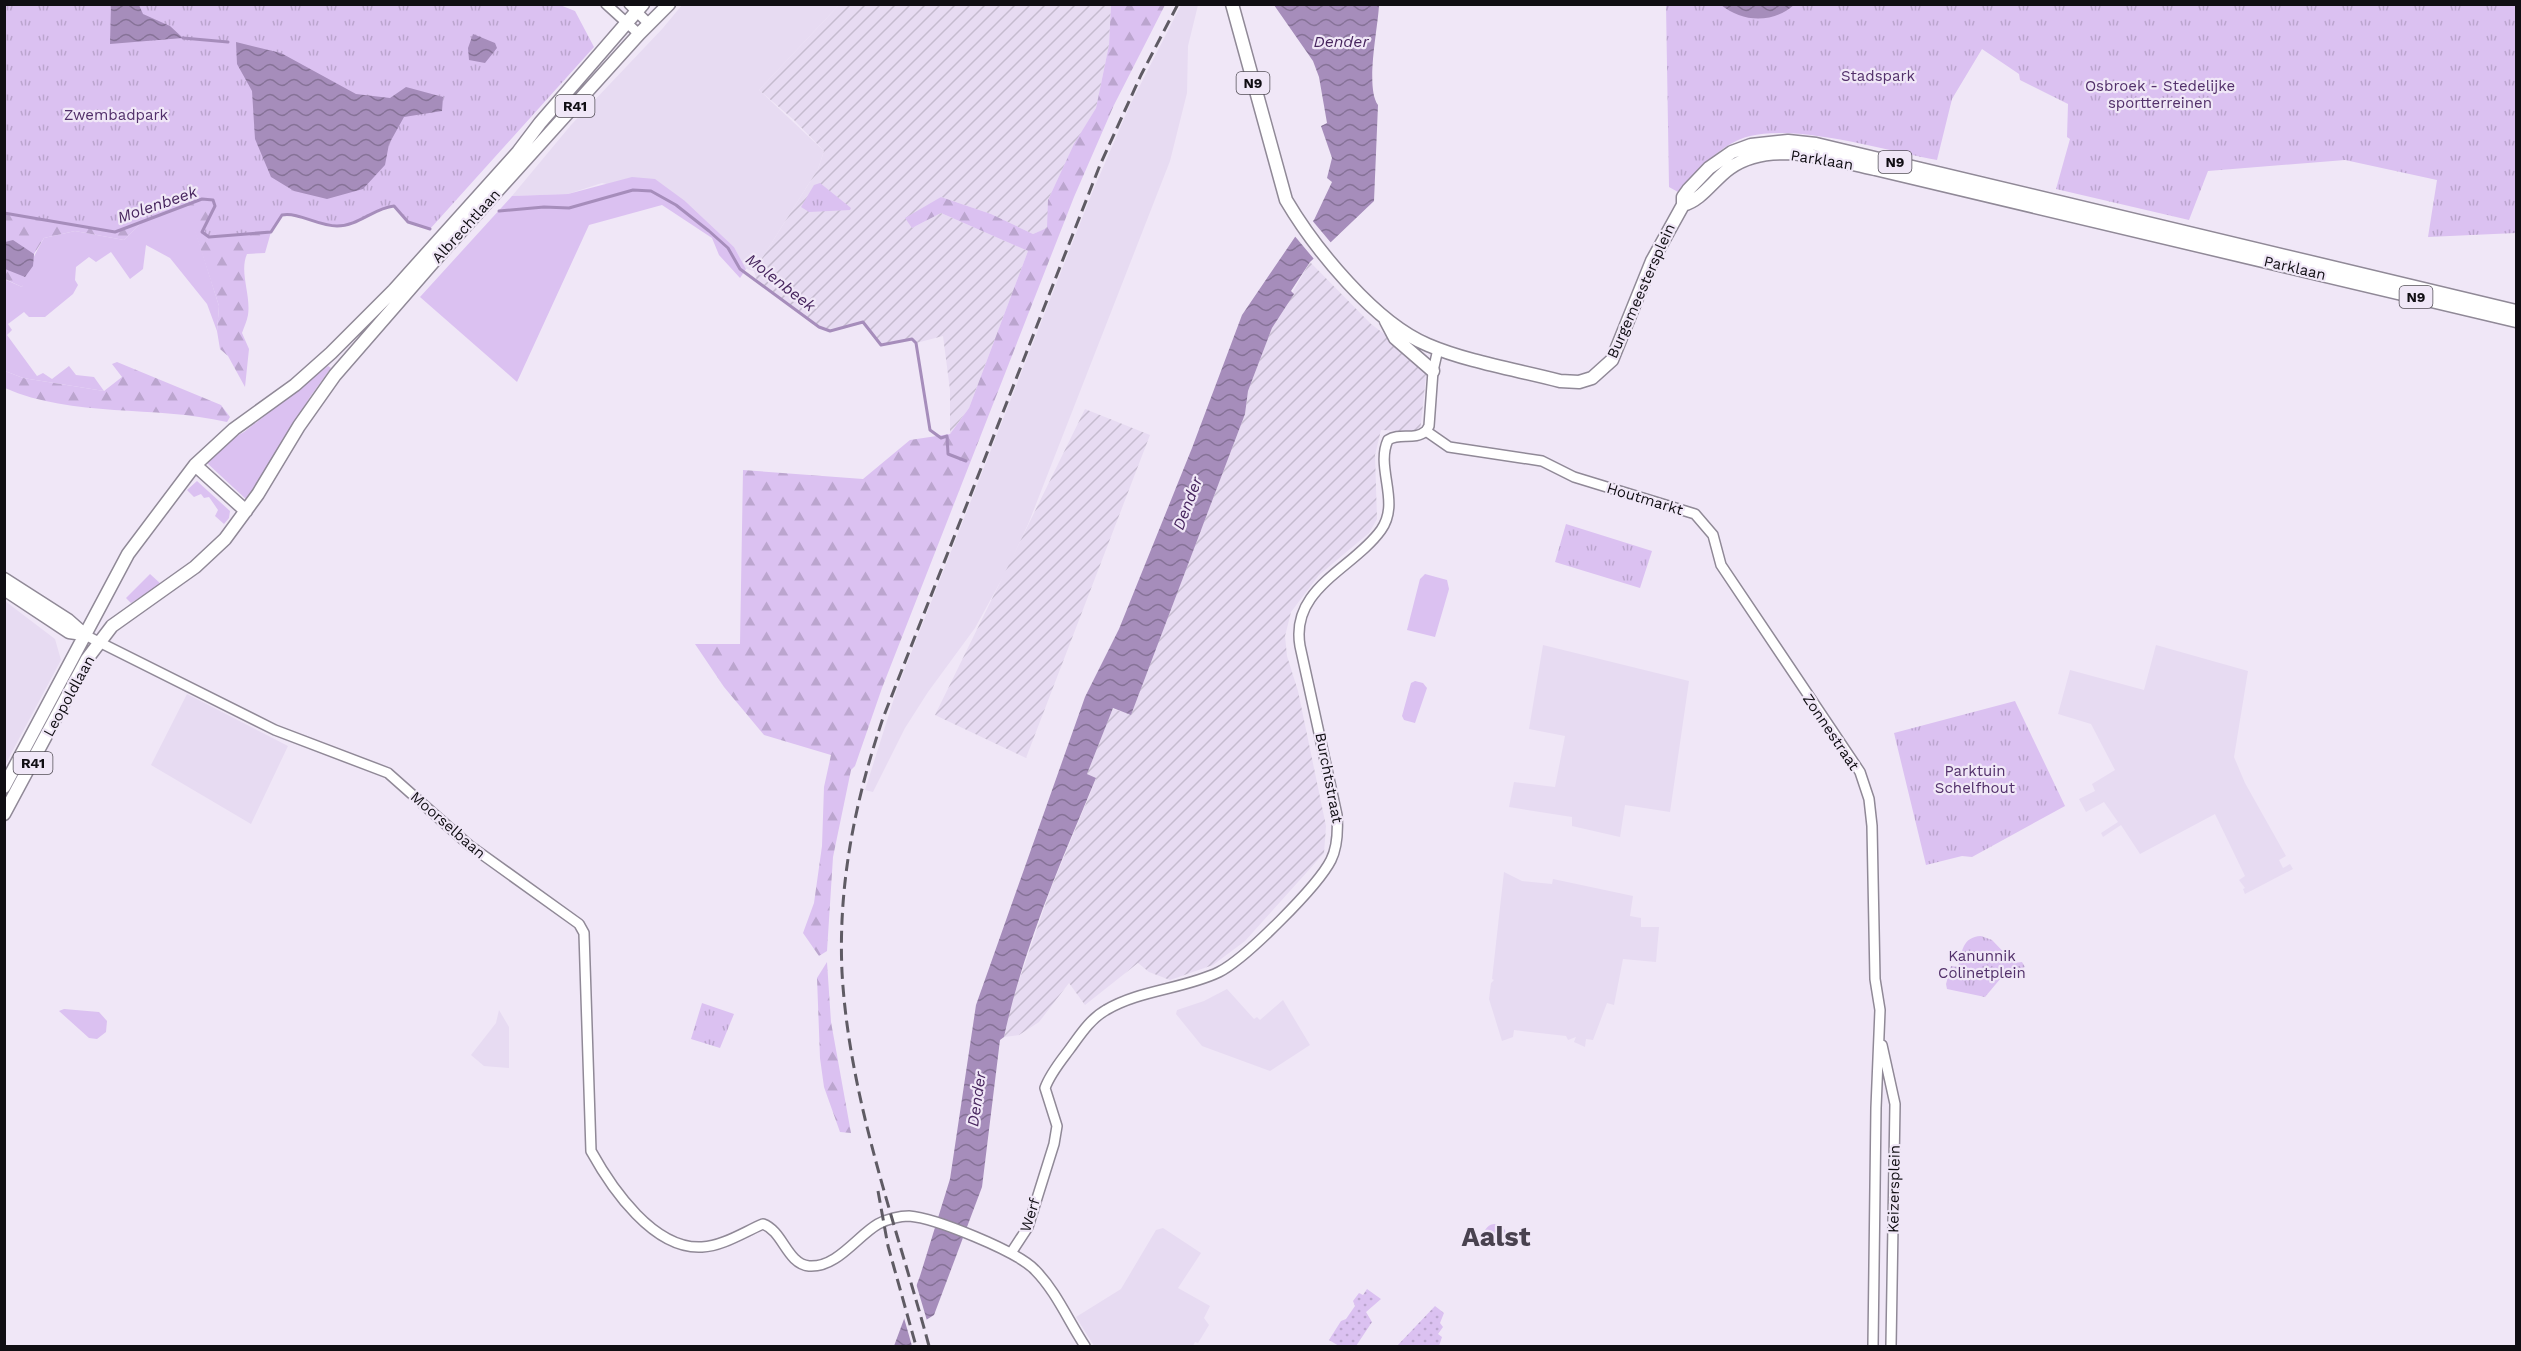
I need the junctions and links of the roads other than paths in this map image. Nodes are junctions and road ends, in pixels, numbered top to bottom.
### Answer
1 (606, 4) edge
2 (669, 4) edge
3 (1232, 4) edge
4 (636, 7) edge
5 (627, 23) junction
6 (649, 24) junction
7 (639, 34) junction
8 (1683, 205) junction
9 (2517, 310) edge
10 (1384, 318) junction
11 (2517, 321) edge
12 (1438, 349) junction
13 (1433, 371) junction
14 (1426, 431) junction
15 (195, 465) junction
16 (246, 511) junction
17 (1721, 565) joint
18 (4, 579) edge
19 (4, 589) edge
20 (85, 634) junction
21 (100, 642) junction
22 (4, 787) edge
23 (4, 814) edge
24 (1878, 993) joint
25 (1879, 1034) junction
26 (1048, 1078) joint
27 (1894, 1089) junction
28 (1877, 1092) junction
29 (1011, 1253) junction
30 (1085, 1347) edge
31 (1873, 1347) edge
32 (1891, 1347) edge

1 - 5 street
2 - 6 main road, Albrechtlaan / R41
3 - 10 main road, N9
4 - 5 main road, Albrechtlaan / R41
4 - 6 street
5 - 7 street
5 - 15 main road, Albrechtlaan / R41
6 - 7 main road, Albrechtlaan / R41
7 - 16 main road, Albrechtlaan / R41
8 - 9 main road, Parklaan / N9
8 - 11 main road, Parklaan / N9
8 - 12 main road, Burgemeestersplein / N9
10 - 12 main road, N9
10 - 13 main road
12 - 13 street
13 - 14 street
14 - 17 street, Houtmarkt
14 - 26 street, Burchtstraat
15 - 16 main road
15 - 20 main road, R41
16 - 21 main road, R41
17 - 24 street, Zonnestraat
18 - 20 main road, Moorselbaan
19 - 20 main road, Moorselbaan
20 - 21 street, Moorselbaan
20 - 22 main road, Leopoldlaan / R41
21 - 23 main road, Leopoldlaan / R41
21 - 29 street, Moorselbaan
24 - 25 street, Keizersplein
25 - 27 street, Keizersplein
25 - 28 street, Keizersplein
26 - 29 street, Werf
27 - 28 street
27 - 32 street, Keizersplein
28 - 31 street, Keizersplein
29 - 30 street

